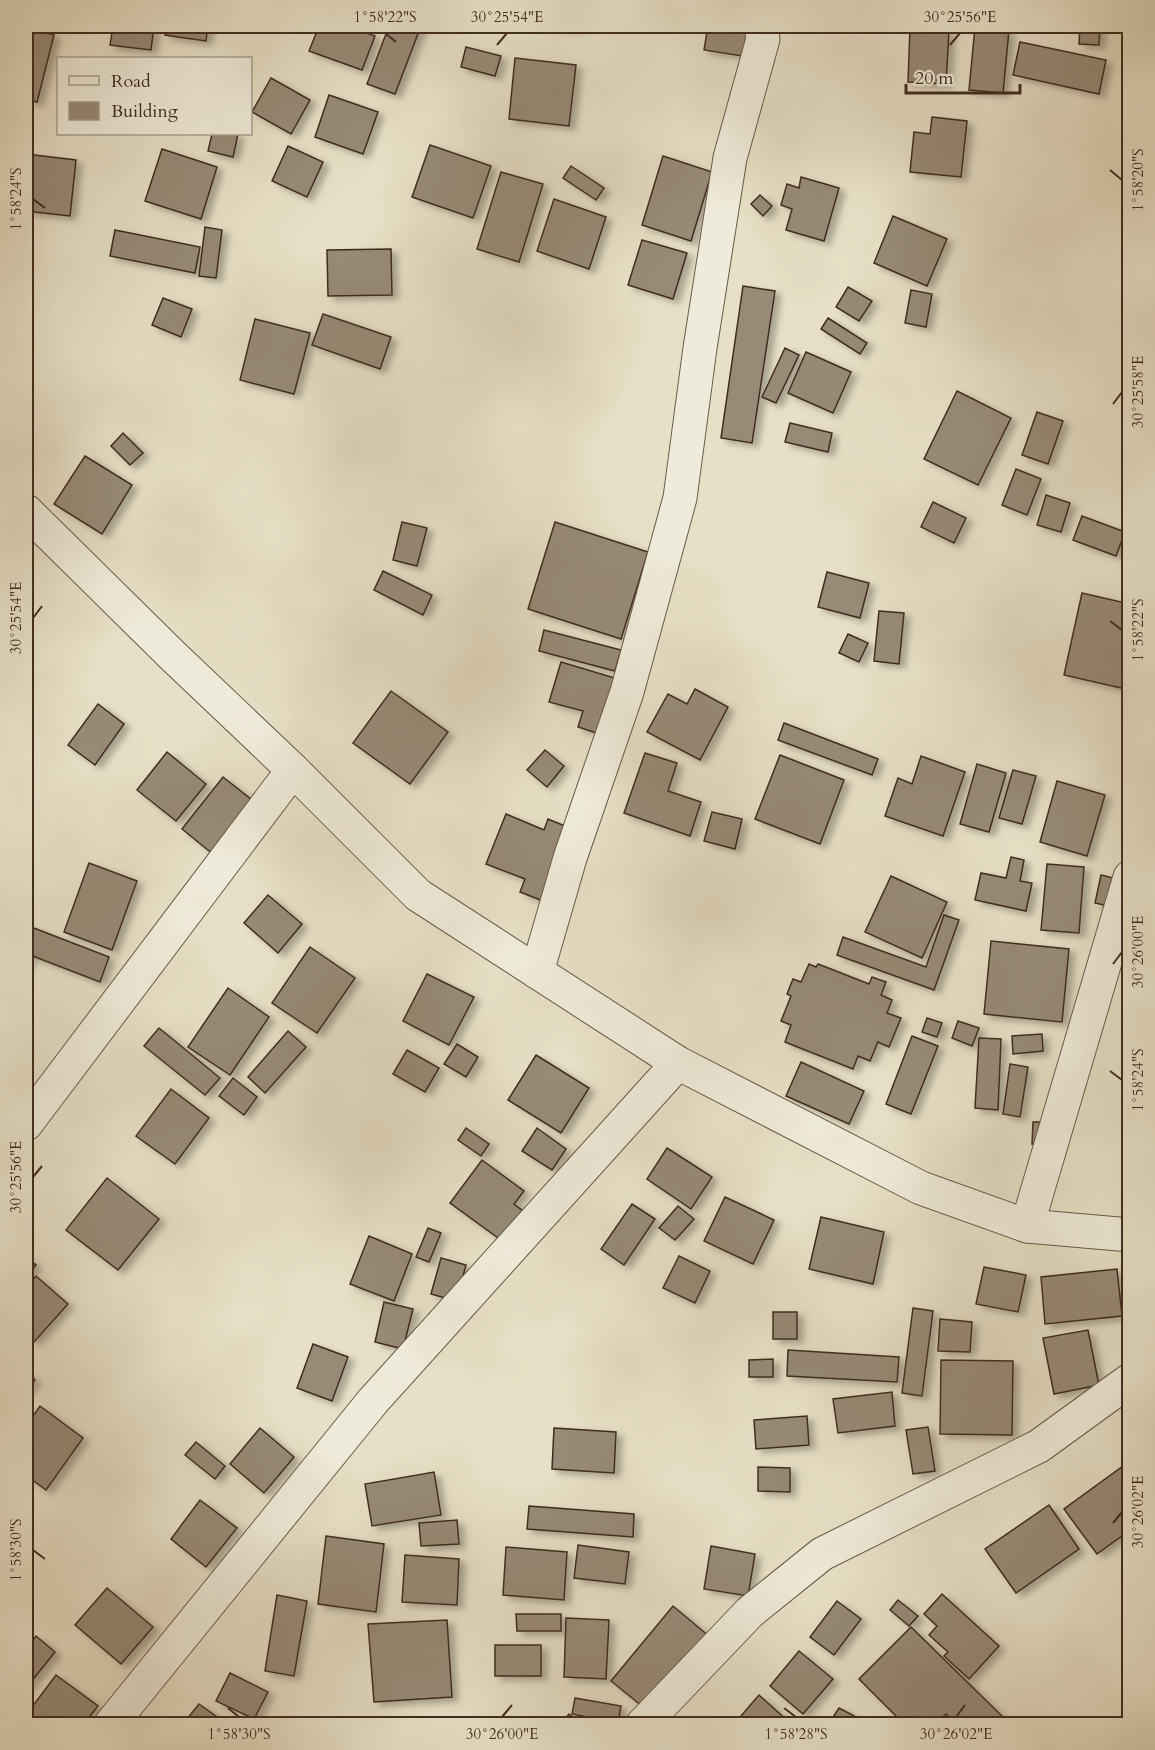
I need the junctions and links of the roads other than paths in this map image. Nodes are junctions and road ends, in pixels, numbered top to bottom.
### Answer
1 (761, 26) edge
2 (26, 511) edge
3 (293, 770) junction
4 (1130, 877) edge
5 (537, 972) junction
6 (678, 1063) junction
7 (26, 1124) edge
8 (1027, 1226) junction
9 (1130, 1235) edge
10 (1130, 1380) edge
11 (111, 1725) edge
12 (643, 1725) edge

1 - 5 street
2 - 3 street
3 - 5 street
3 - 7 street
4 - 8 street
5 - 6 street
6 - 8 street
6 - 11 street
8 - 9 street
10 - 12 street

